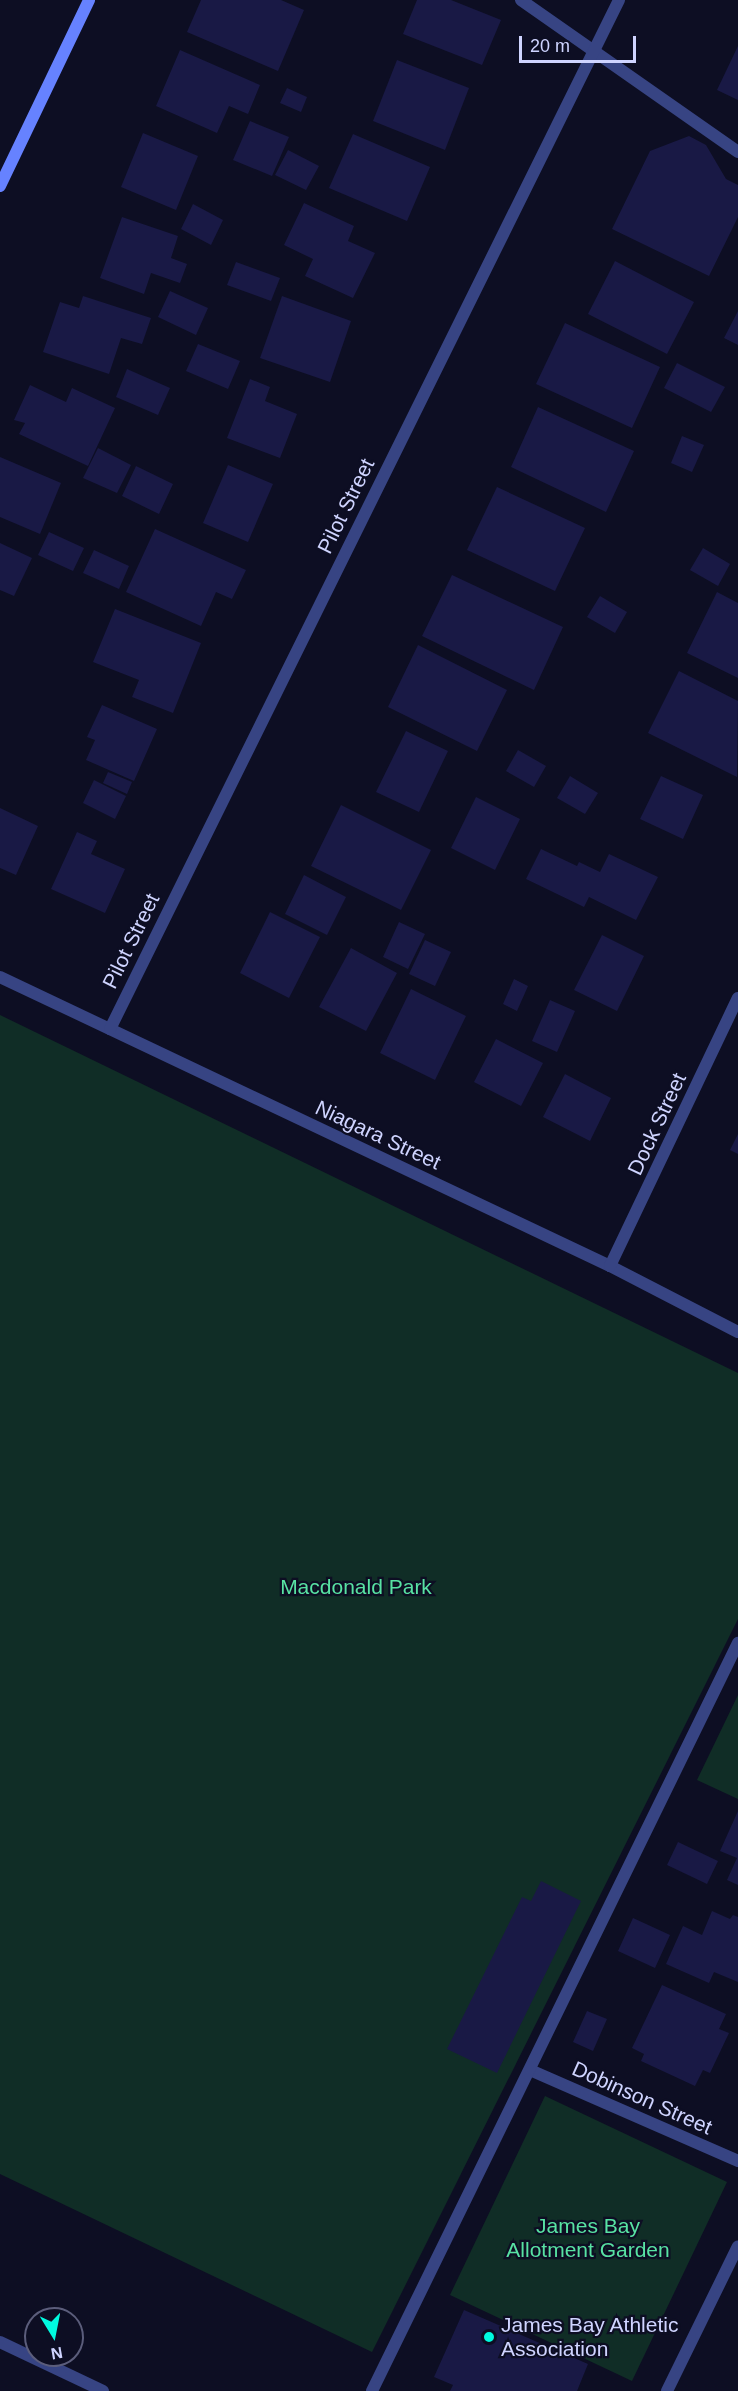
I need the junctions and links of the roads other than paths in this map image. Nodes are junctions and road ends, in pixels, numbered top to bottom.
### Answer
1 (89, 0) edge
2 (521, 0) edge
3 (618, 0) edge
4 (591, 52) junction
5 (738, 152) edge
6 (0, 186) edge
7 (0, 977) edge
8 (738, 998) edge
9 (110, 1029) junction
10 (610, 1266) junction
11 (738, 1332) edge
12 (738, 1643) edge
13 (530, 2070) junction
14 (738, 2161) edge
15 (738, 2246) edge
16 (0, 2342) edge
17 (103, 2391) edge
18 (372, 2391) edge
19 (667, 2391) edge

1 - 6 street
2 - 4 street
3 - 4 street, Pilot Street
4 - 5 street
4 - 9 street, Pilot Street
7 - 9 street, Niagara Street
8 - 10 street, Dock Street
9 - 10 street, Niagara Street
10 - 11 street, Niagara Street
12 - 13 street
13 - 14 street, Dobinson Street
13 - 18 street
15 - 19 street
16 - 17 street

